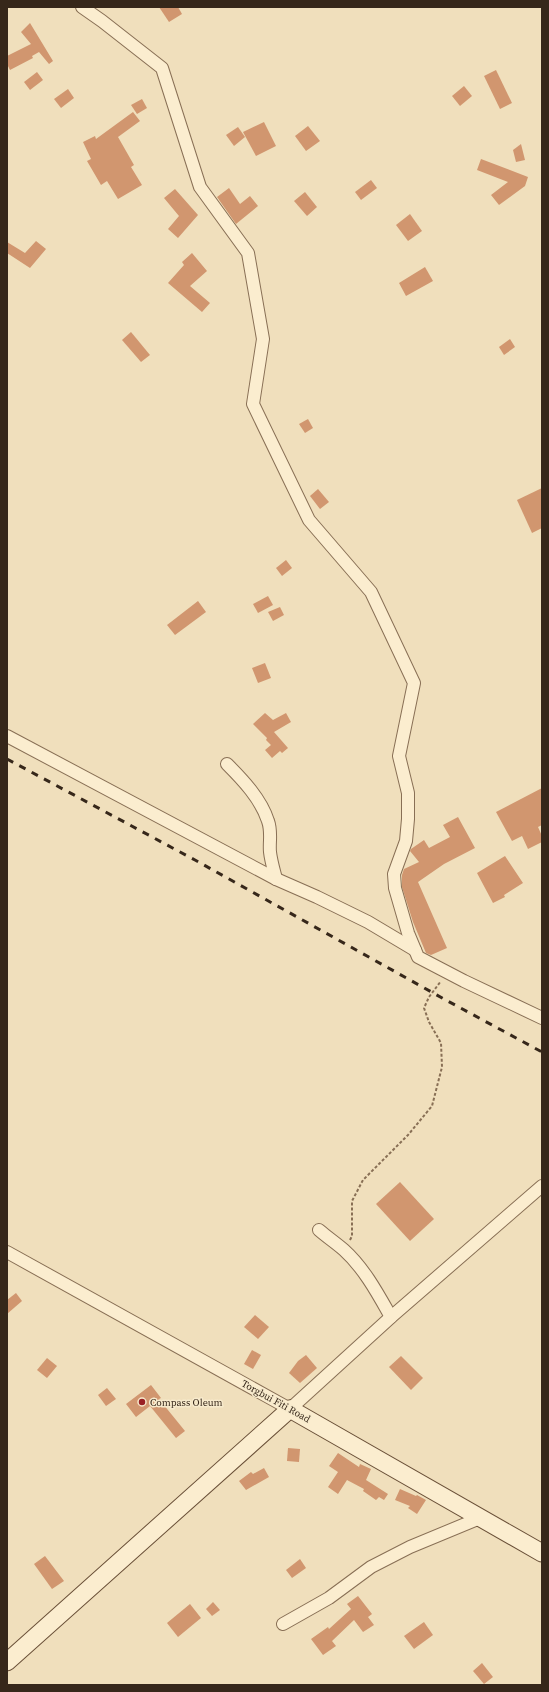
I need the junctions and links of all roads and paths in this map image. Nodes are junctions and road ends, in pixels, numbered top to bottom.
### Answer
1 (82, 7) edge
2 (7, 736) edge
3 (226, 764) dead end
4 (276, 880) junction
5 (415, 950) junction
6 (448, 972) junction
7 (542, 1018) edge
8 (542, 1186) edge
9 (319, 1230) dead end
10 (344, 1251) junction
11 (7, 1252) edge
12 (391, 1317) junction
13 (290, 1409) junction
14 (480, 1518) junction
15 (542, 1553) edge
16 (283, 1624) dead end
17 (7, 1662) edge

1 - 5 street
2 - 4 street
3 - 4 street
4 - 5 street
5 - 6 street
6 - 7 street
6 - 10 path
8 - 12 street
9 - 10 street
10 - 12 street
11 - 13 street, Torgbui Fiti Road
12 - 13 street
13 - 14 street, Torgbui Fiti Road
13 - 17 street
14 - 15 street, Torgbui Fiti Road
14 - 16 street

